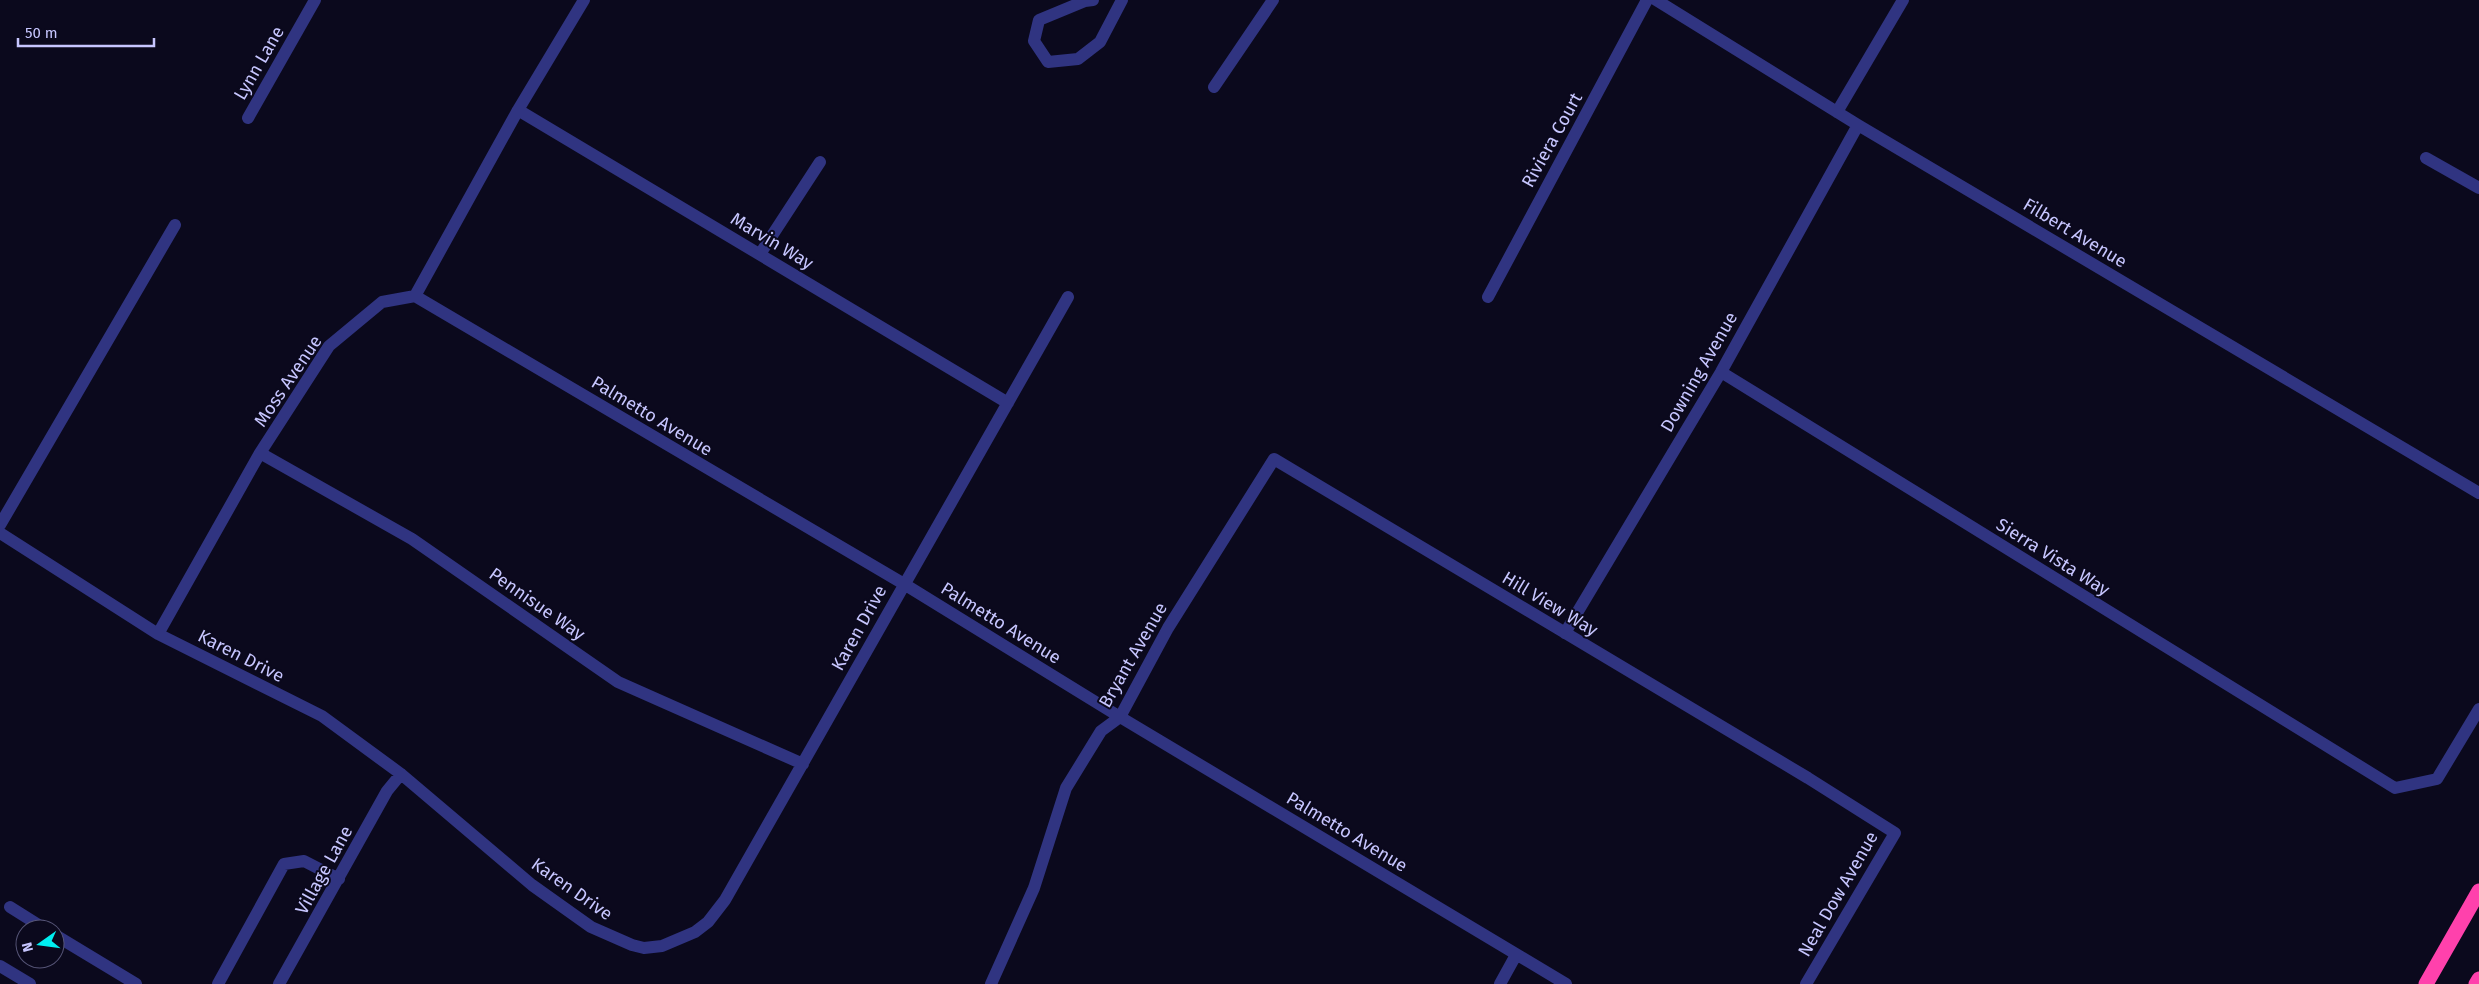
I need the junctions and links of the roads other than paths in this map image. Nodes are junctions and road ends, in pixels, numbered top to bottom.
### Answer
1 (315, 0) edge
2 (584, 0) edge
3 (1094, 0) edge
4 (1122, 0) edge
5 (1273, 0) edge
6 (1647, 0) edge
7 (1656, 0) edge
8 (1903, 0) edge
9 (1214, 87) dead end
10 (518, 110) junction
11 (1837, 112) junction
12 (248, 118) dead end
13 (1858, 125) junction
14 (2426, 158) dead end
15 (820, 162) dead end
16 (2479, 188) edge
17 (175, 226) dead end
18 (760, 254) junction
19 (415, 296) junction
20 (1068, 297) dead end
21 (1488, 297) dead end
22 (1721, 372) junction
23 (1008, 403) junction
24 (260, 454) junction
25 (1274, 460) joint
26 (2479, 493) edge
27 (0, 524) edge
28 (0, 533) edge
29 (904, 584) junction
30 (1565, 633) junction
31 (158, 634) junction
32 (2479, 709) edge
33 (1120, 717) junction
34 (803, 764) junction
35 (401, 774) junction
36 (1808, 778) joint
37 (339, 879) junction
38 (2479, 890) edge
39 (10, 907) dead end
40 (29, 919) edge
41 (65, 941) edge
42 (1516, 955) junction
43 (0, 966) edge
44 (2479, 979) edge
45 (30, 984) edge
46 (136, 984) edge
47 (218, 984) edge
48 (279, 984) edge
49 (991, 984) edge
50 (1500, 984) edge
51 (1566, 984) edge
52 (1806, 984) edge
53 (2426, 984) edge
54 (2476, 984) edge

1 - 12 street, Lynn Lane
2 - 10 street
3 - 4 street
5 - 9 street
6 - 21 street, Riviera Court
7 - 11 street, Filbert Avenue
8 - 11 street
10 - 18 street, Marvin Way
10 - 19 street
11 - 13 street, Filbert Avenue
13 - 22 street, Downing Avenue
13 - 26 street, Filbert Avenue
14 - 16 street
15 - 18 street
17 - 27 street
18 - 23 street, Marvin Way
19 - 24 street, Moss Avenue
19 - 29 street, Palmetto Avenue
20 - 23 street, Karen Drive
22 - 30 street, Downing Avenue
22 - 32 street, Sierra Vista Way
23 - 29 street, Karen Drive
24 - 31 street, Moss Avenue
24 - 34 street, Pennisue Way
25 - 30 street, Hill View Way
25 - 33 street, Bryant Avenue
28 - 31 street, Karen Drive
29 - 33 street, Palmetto Avenue
29 - 34 street, Karen Drive
30 - 36 street, Hill View Way
31 - 35 street, Karen Drive
33 - 42 street, Palmetto Avenue
33 - 49 street, Bryant Avenue
34 - 35 street, Karen Drive
35 - 37 street, Village Lane
36 - 52 street, Neal Dow Avenue
37 - 47 street
37 - 48 street, Village Lane
38 - 53 highway
39 - 40 street
41 - 46 street
42 - 50 street
42 - 51 street, Palmetto Avenue
43 - 45 street
44 - 54 highway

